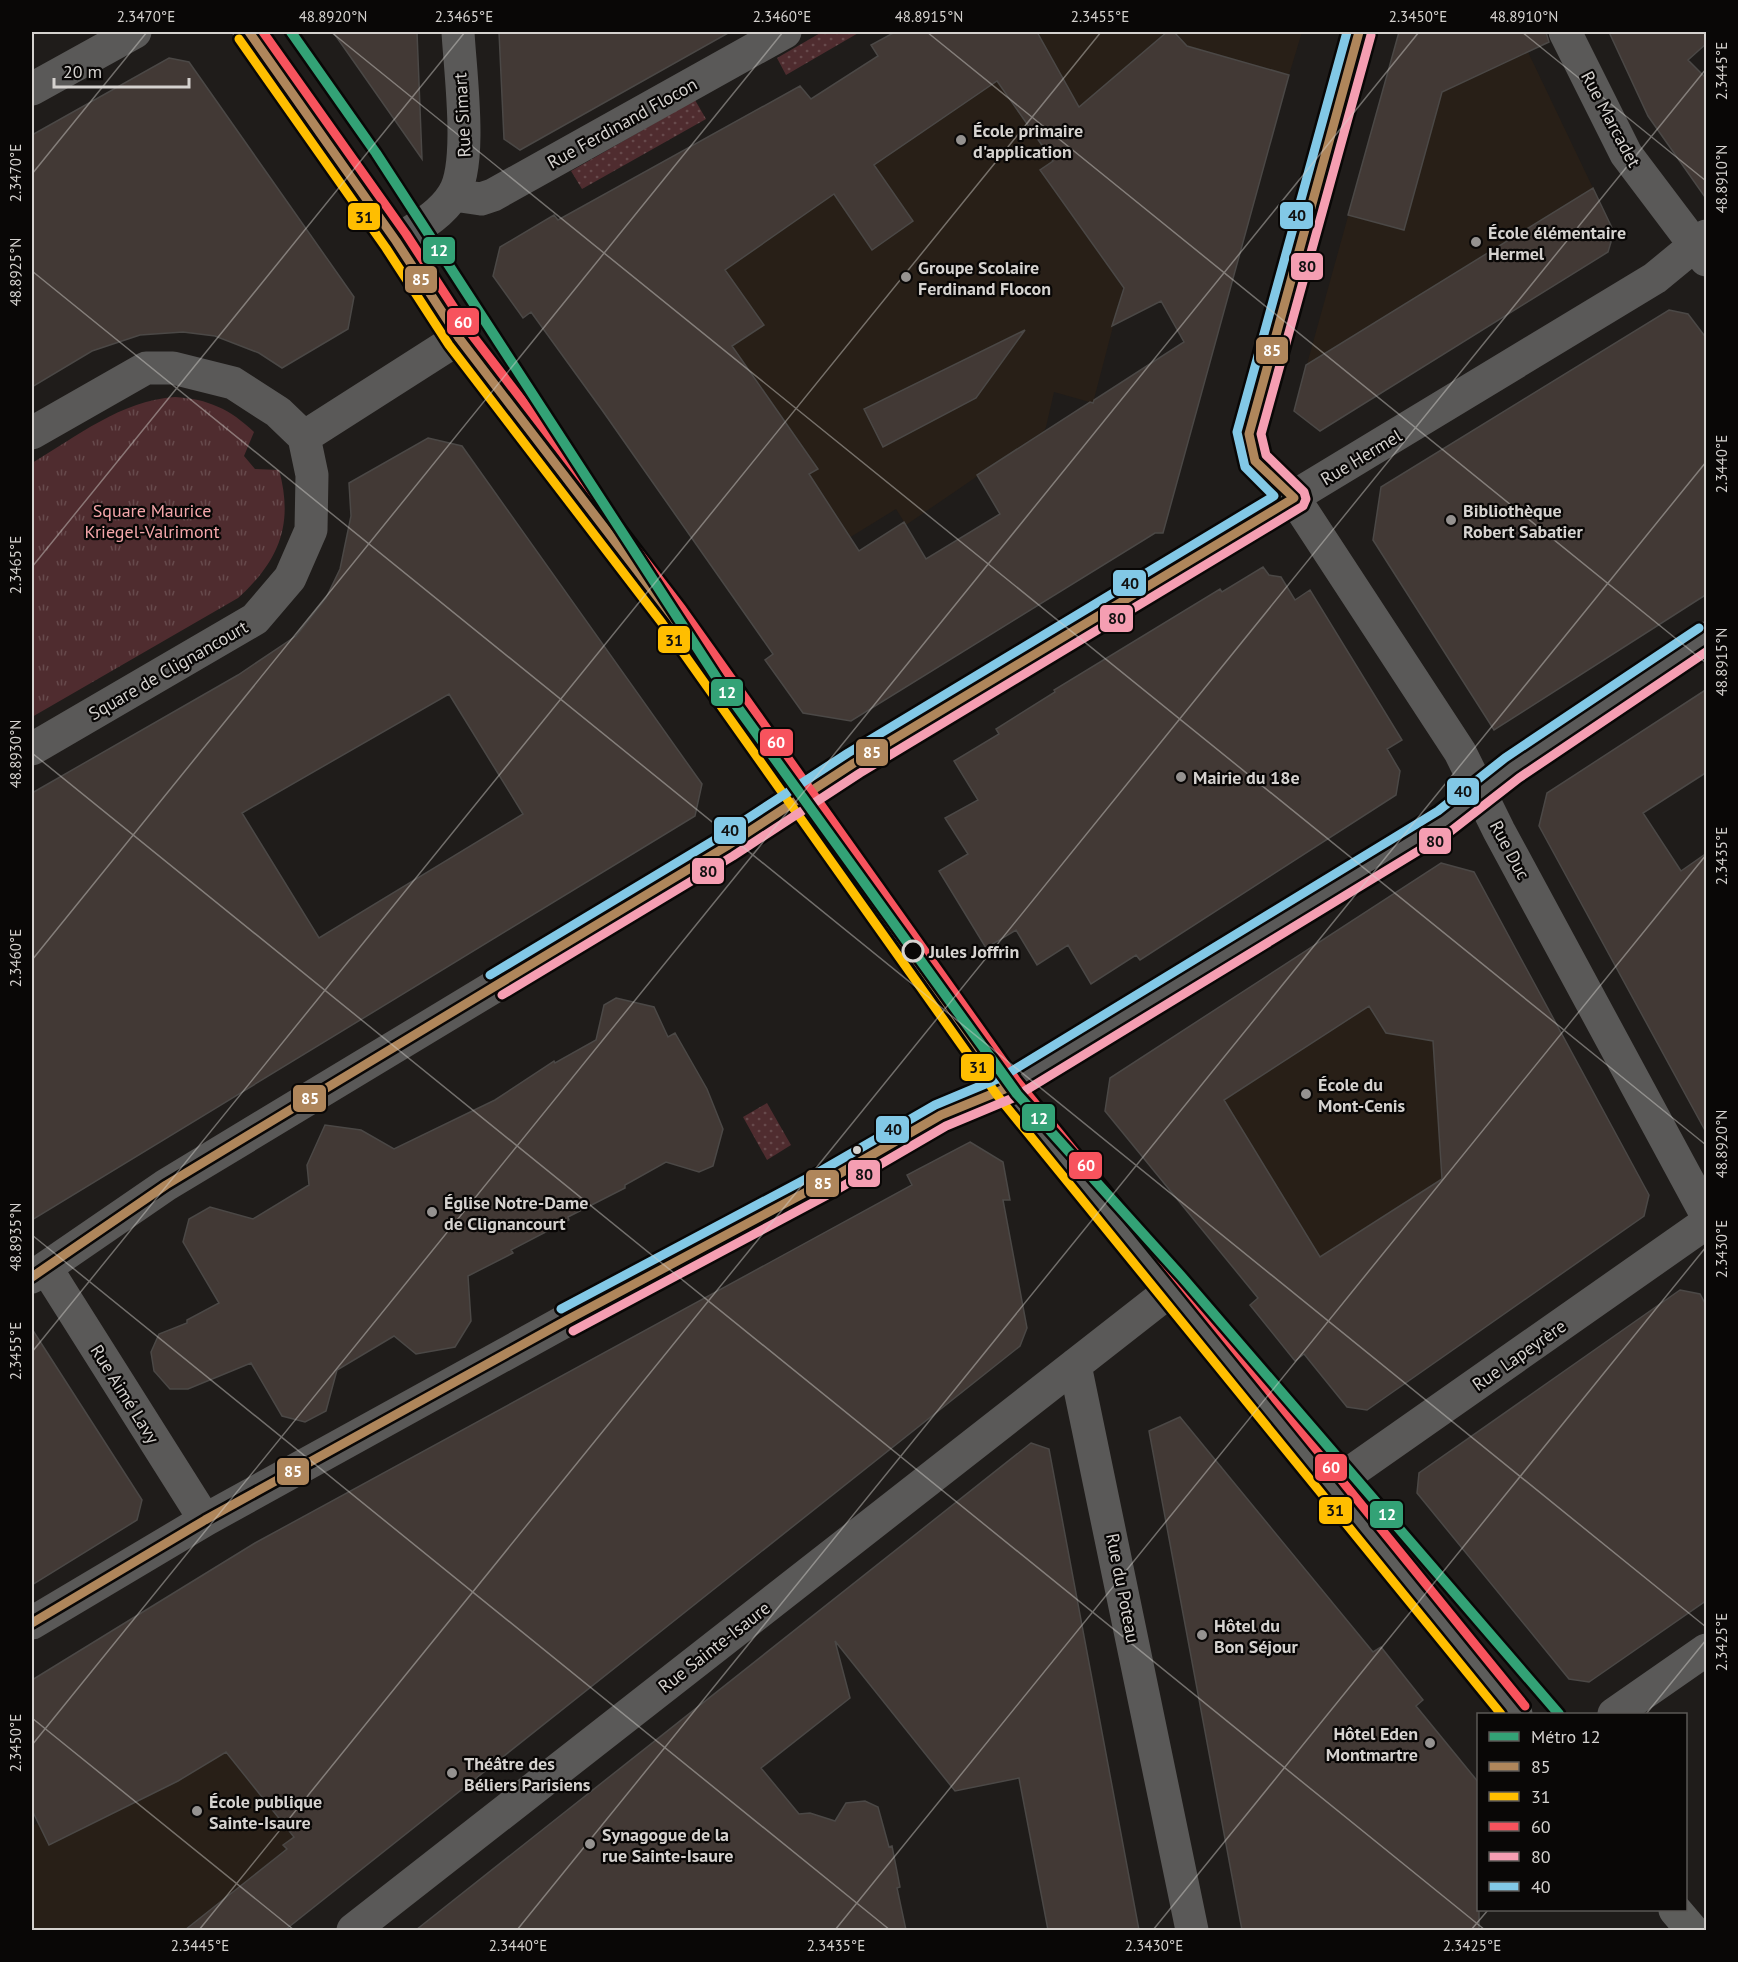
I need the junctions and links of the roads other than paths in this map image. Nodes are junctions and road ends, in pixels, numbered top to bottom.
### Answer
1 (135, 32) edge
2 (249, 32) edge
3 (458, 32) edge
4 (785, 32) edge
5 (1359, 32) edge
6 (1565, 32) edge
7 (32, 89) edge
8 (454, 195) junction
9 (396, 241) junction
10 (1703, 247) edge
11 (459, 338) junction
12 (32, 433) edge
13 (304, 437) junction
14 (1294, 498) junction
15 (1707, 638) edge
16 (32, 749) edge
17 (1481, 793) junction
18 (800, 797) junction
19 (1007, 1088) junction
20 (1707, 1214) edge
21 (1707, 1223) edge
22 (39, 1272) edge
23 (1171, 1290) junction
24 (1075, 1365) junction
25 (1331, 1486) junction
26 (205, 1520) junction
27 (32, 1623) edge
28 (1707, 1650) edge
29 (1515, 1713) edge
30 (1615, 1713) edge
31 (1676, 1911) edge
32 (353, 1930) edge
33 (1192, 1930) edge
34 (1692, 1930) edge

1 - 7 street
2 - 9 main road
3 - 8 street, Rue Simart
4 - 8 street, Rue Ferdinand Flocon
5 - 14 street, Rue Duc
6 - 10 street, Rue Marcadet
8 - 9 street, Rue Simart
9 - 11 main road
10 - 14 street, Rue Hermel
11 - 13 street
11 - 18 main road
12 - 13 street
13 - 16 street, Square de Clignancourt
14 - 17 street, Rue Duc
14 - 18 street, Rue Hermel
15 - 17 street
17 - 19 street
17 - 20 street, Rue Duc
18 - 19 main road
18 - 22 street, Rue Hermel
19 - 23 main road
19 - 26 street
21 - 25 street, Rue Lapeyrère
22 - 26 street, Rue Aimé Lavy
23 - 24 street
23 - 25 main road
24 - 32 street, Rue Sainte-Isaure
24 - 33 street, Rue du Poteau
25 - 29 main road
26 - 27 street
28 - 30 street
31 - 34 main road

